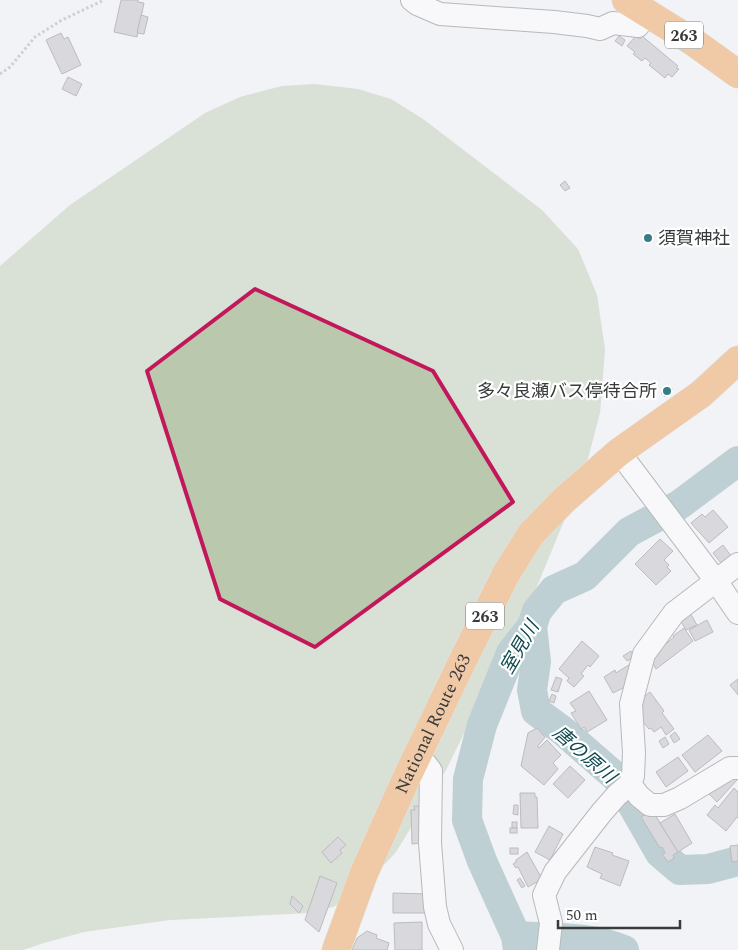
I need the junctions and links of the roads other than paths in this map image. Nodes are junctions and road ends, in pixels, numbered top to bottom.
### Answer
1 (412, 0) edge
2 (637, 6) edge
3 (738, 74) edge
4 (738, 360) edge
5 (623, 457) junction
6 (738, 564) edge
7 (716, 581) junction
8 (738, 613) edge
9 (416, 759) junction
10 (738, 768) edge
11 (624, 788) junction
12 (547, 949) edge
13 (336, 950) edge
14 (452, 950) edge

1 - 2 street
2 - 3 highway, 263
4 - 5 highway, National Route 263 / 263
5 - 7 street
5 - 9 highway, National Route 263 / 263
6 - 7 street
7 - 8 street
7 - 11 street
9 - 13 highway, National Route 263 / 263
9 - 14 street
10 - 11 street
11 - 12 street

